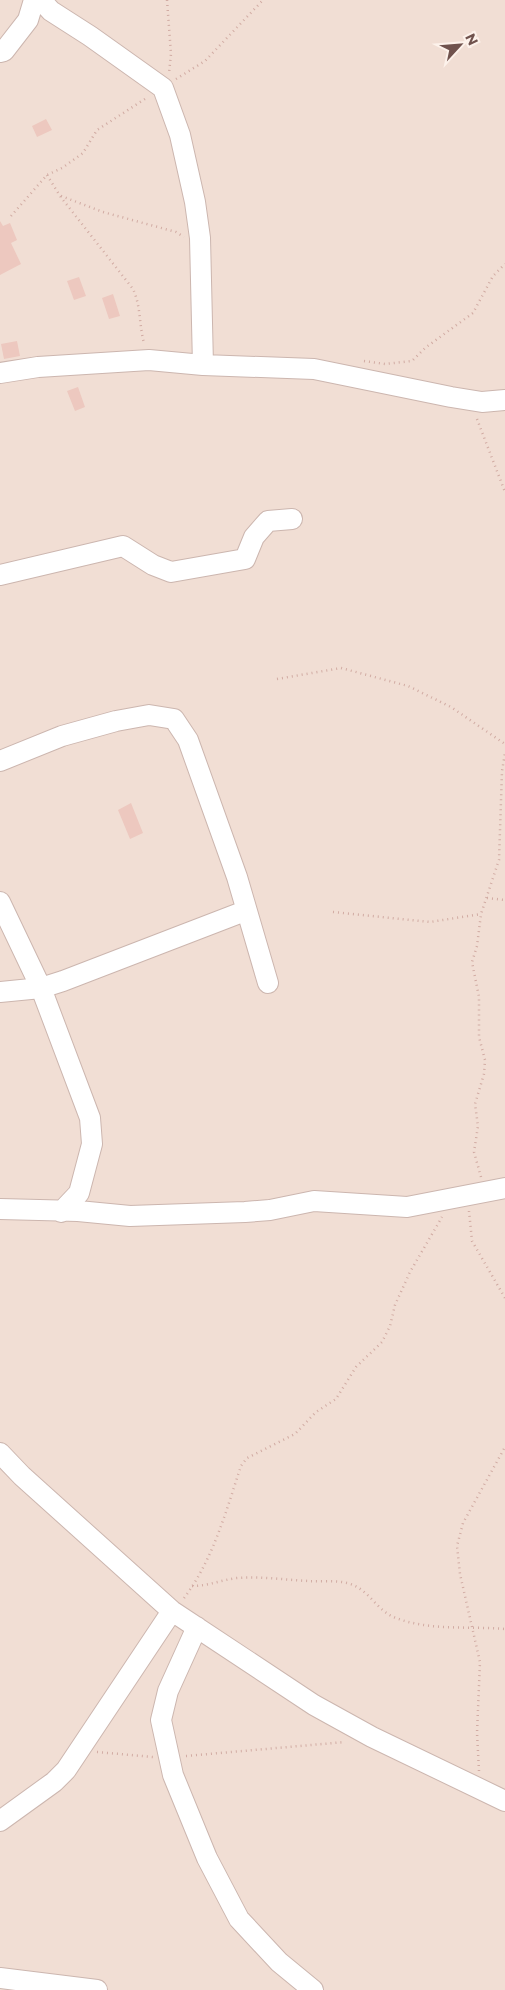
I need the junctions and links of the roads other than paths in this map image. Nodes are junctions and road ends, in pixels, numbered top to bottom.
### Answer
1 (34, 0) edge
2 (41, 0) edge
3 (0, 52) edge
4 (203, 365) junction
5 (0, 373) edge
6 (505, 400) edge
7 (292, 519) dead end
8 (0, 575) edge
9 (0, 761) edge
10 (0, 902) edge
11 (245, 911) junction
12 (268, 983) dead end
13 (41, 988) junction
14 (0, 992) edge
15 (478, 1193) edge
16 (0, 1209) edge
17 (61, 1212) junction
18 (0, 1453) edge
19 (172, 1610) junction
20 (197, 1628) junction
21 (505, 1802) edge
22 (0, 1821) edge
23 (0, 1978) edge
24 (97, 1990) edge
25 (313, 1990) edge

1 - 3 street
2 - 4 street
4 - 5 street
4 - 6 street
7 - 8 street
9 - 11 street
10 - 13 street
11 - 12 street
11 - 13 street
13 - 14 street
13 - 17 street
15 - 17 street
16 - 17 street
18 - 19 street
19 - 20 street
19 - 22 street
20 - 21 street
20 - 25 street
23 - 24 street

